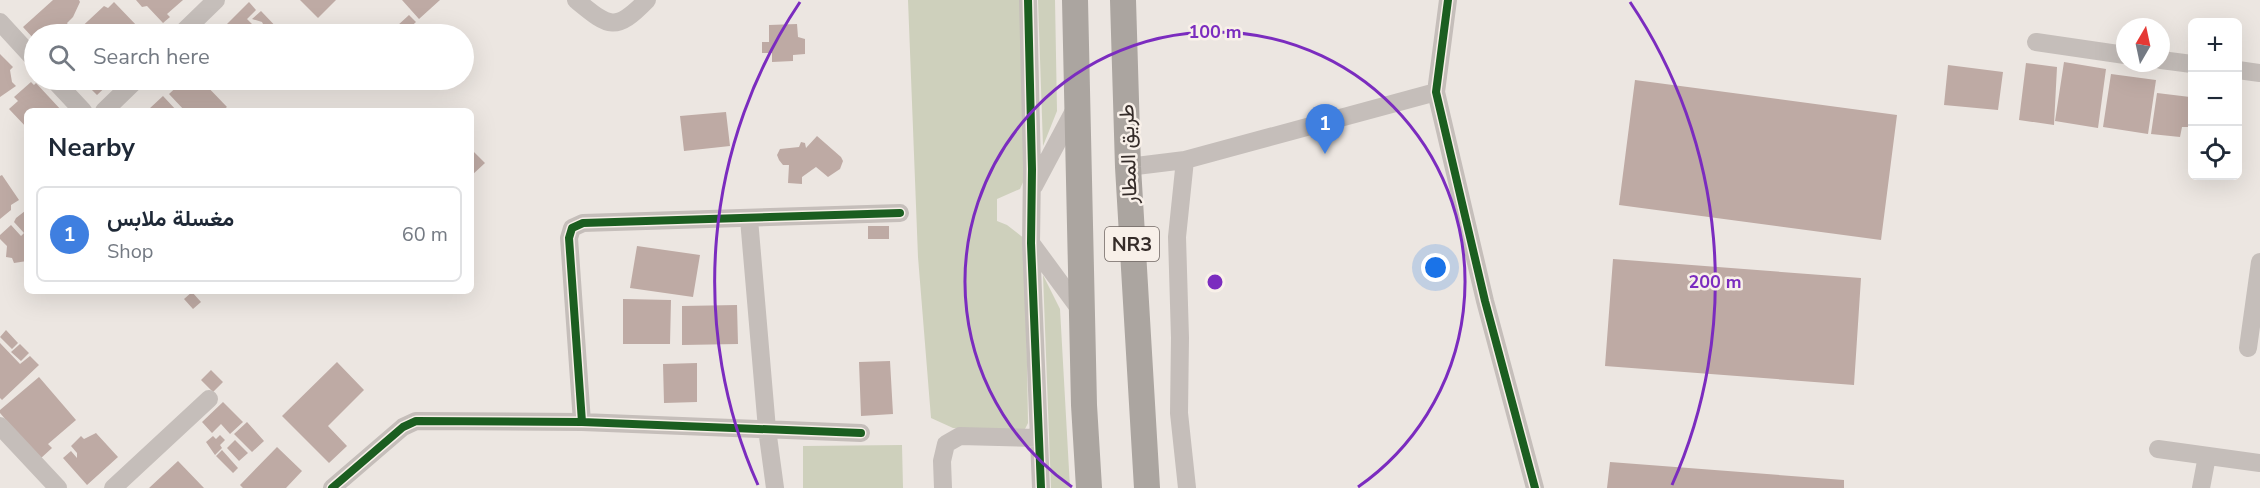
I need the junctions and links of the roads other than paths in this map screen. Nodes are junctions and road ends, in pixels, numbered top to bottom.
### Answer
1 (216, 0) edge
2 (576, 0) edge
3 (647, 0) edge
4 (1028, 0) edge
5 (1075, 0) edge
6 (1123, 0) edge
7 (1448, 0) edge
8 (0, 22) edge
9 (191, 24) edge
10 (2036, 42) dead end
11 (24, 48) edge
12 (2116, 54) edge
13 (2170, 61) edge
14 (2188, 63) edge
15 (2242, 71) edge
16 (2260, 73) edge
17 (63, 90) edge
18 (126, 90) edge
19 (1436, 92) junction
20 (1077, 105) junction
21 (80, 108) edge
22 (107, 108) edge
23 (1185, 160) junction
24 (1128, 167) junction
25 (1032, 189) junction
26 (900, 213) dead end
27 (749, 219) junction
28 (1031, 243) junction
29 (2260, 262) edge
30 (1082, 311) junction
31 (2248, 348) dead end
32 (209, 399) dead end
33 (582, 422) junction
34 (0, 426) edge
35 (767, 429) junction
36 (861, 433) dead end
37 (1039, 438) junction
38 (2158, 449) dead end
39 (2207, 456) junction
40 (2260, 463) edge
41 (58, 488) edge
42 (113, 488) edge
43 (332, 488) edge
44 (775, 488) edge
45 (943, 488) edge
46 (1041, 488) edge
47 (1089, 488) edge
48 (1147, 488) edge
49 (1187, 488) edge
50 (1535, 488) edge
51 (2201, 488) edge

1 - 9 street
2 - 3 street
4 - 25 street
5 - 20 highway, NR3
6 - 24 highway, طريق المطار / NR3
7 - 19 street
8 - 11 street
10 - 12 street
13 - 14 street
15 - 16 street
17 - 21 street
18 - 22 street
19 - 23 street
19 - 50 street
20 - 25 street
20 - 30 highway, NR3
23 - 24 street
23 - 49 street
24 - 48 highway, طريق المطار / NR3
25 - 28 street
26 - 27 street
27 - 33 street
27 - 35 street
28 - 30 street
28 - 37 street
29 - 31 street
30 - 47 highway, NR3
32 - 42 street
33 - 35 street
33 - 43 street
34 - 41 street
35 - 36 street
35 - 44 street
37 - 45 street
37 - 46 street
38 - 39 street
39 - 40 street
39 - 51 street

